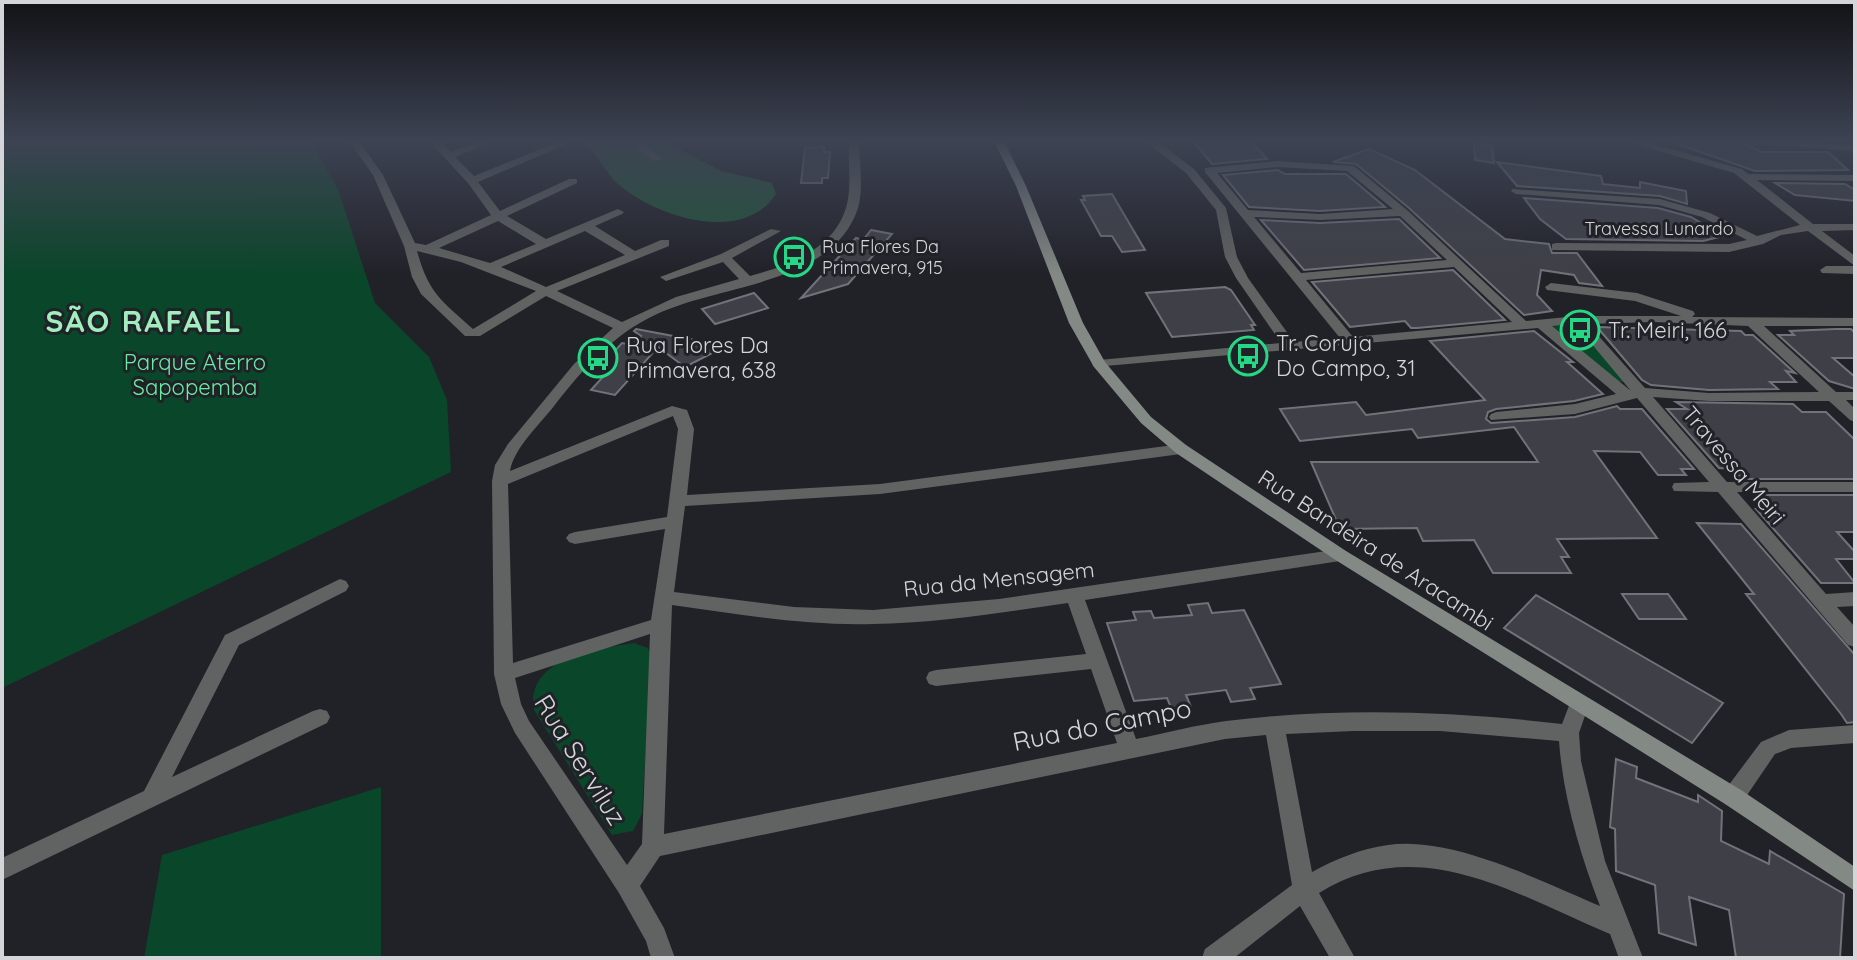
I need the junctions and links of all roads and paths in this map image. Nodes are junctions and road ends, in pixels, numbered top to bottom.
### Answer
1 (383, 186) edge
2 (476, 186) edge
3 (563, 186) edge
4 (853, 186) edge
5 (1021, 186) edge
6 (1202, 186) edge
7 (1222, 186) edge
8 (1370, 186) edge
9 (1760, 186) edge
10 (1516, 191) dead end
11 (1222, 210) junction
12 (1243, 211) junction
13 (618, 212) dead end
14 (1403, 212) junction
15 (498, 216) junction
16 (586, 226) junction
17 (1810, 227) junction
18 (1855, 227) edge
19 (775, 231) dead end
20 (1759, 241) junction
21 (665, 243) dead end
22 (545, 244) junction
23 (410, 246) junction
24 (1556, 247) dead end
25 (428, 248) junction
26 (635, 256) junction
27 (725, 257) junction
28 (1855, 262) edge
29 (1458, 263) junction
30 (492, 267) junction
31 (1826, 270) dead end
32 (1855, 270) edge
33 (666, 277) dead end
34 (1299, 277) junction
35 (746, 280) junction
36 (1551, 287) dead end
37 (544, 292) junction
38 (1578, 320) junction
39 (1539, 322) junction
40 (1708, 322) junction
41 (1855, 322) edge
42 (1753, 323) junction
43 (1522, 324) junction
44 (622, 327) junction
45 (1350, 341) junction
46 (1290, 346) junction
47 (1099, 364) junction
48 (1643, 392) junction
49 (1625, 395) junction
50 (1832, 396) junction
51 (1855, 396) edge
52 (1496, 417) dead end
53 (1855, 417) edge
54 (1181, 449) junction
55 (500, 481) junction
56 (1680, 487) dead end
57 (1855, 487) edge
58 (1725, 488) junction
59 (679, 501) junction
60 (675, 522) junction
61 (575, 538) dead end
62 (1340, 555) junction
63 (340, 586) dead end
64 (1074, 595) junction
65 (662, 597) junction
66 (1855, 599) edge
67 (1821, 601) junction
68 (660, 624) junction
69 (1855, 640) edge
70 (1097, 661) junction
71 (504, 674) junction
72 (936, 678) dead end
73 (1579, 704) junction
74 (320, 717) dead end
75 (1274, 725) junction
76 (1569, 733) junction
77 (1855, 734) edge
78 (1129, 747) junction
79 (153, 794) junction
80 (1733, 797) junction
81 (653, 847) junction
82 (2, 869) edge
83 (1855, 880) edge
84 (627, 885) junction
85 (1304, 890) junction
86 (1616, 925) junction
87 (663, 958) edge
88 (1214, 958) edge
89 (1343, 958) edge
90 (1631, 958) edge

1 - 23 street
2 - 15 street
3 - 15 street
4 - 35 street
5 - 47 main road, Rua Bandeira de Aracambi
6 - 11 street
7 - 12 street
8 - 14 street
9 - 17 street
10 - 20 street
11 - 12 street
11 - 46 street
12 - 14 street
12 - 34 street
13 - 16 street
14 - 29 street
15 - 22 street
15 - 25 street
16 - 22 street
16 - 26 street
17 - 18 street, Travessa Lunardo
17 - 20 street, Travessa Lunardo
17 - 28 street
19 - 27 street
20 - 24 street, Travessa Lunardo
21 - 26 street
22 - 30 street
23 - 25 street
23 - 37 street
25 - 30 street
26 - 37 street
27 - 33 street
27 - 35 street
29 - 34 street
29 - 43 street
30 - 37 street
31 - 32 street
34 - 45 street
35 - 44 street
36 - 40 street
37 - 44 street
38 - 39 street
38 - 40 street
38 - 48 street, Travessa Meiri
39 - 43 street
39 - 49 street
40 - 42 street
41 - 42 street
42 - 50 street
43 - 45 street
44 - 55 street
45 - 46 street
46 - 47 street
47 - 54 main road, Rua Bandeira de Aracambi
48 - 49 street
48 - 50 street
48 - 58 street, Travessa Meiri
49 - 52 street
50 - 51 street
50 - 53 street
54 - 59 street
54 - 62 main road, Rua Bandeira de Aracambi
55 - 59 street
55 - 71 street, Rua Serviluz
56 - 58 street
57 - 58 street
58 - 67 street, Travessa Meiri
59 - 60 street
60 - 61 street
60 - 65 street
62 - 64 street, Rua da Mensagem
62 - 73 main road, Rua Bandeira de Aracambi
63 - 79 street
64 - 65 street, Rua da Mensagem
64 - 70 street
65 - 68 street
66 - 67 street
67 - 69 street, Travessa Meiri
68 - 71 street
68 - 81 street
70 - 72 street
70 - 78 street
71 - 84 street, Rua Serviluz
73 - 76 street
73 - 80 main road, Rua Bandeira de Aracambi
74 - 79 street
75 - 76 street, Rua do Campo
75 - 78 street, Rua do Campo
75 - 85 street
76 - 86 street
77 - 80 street
78 - 81 street, Rua do Campo
79 - 82 street
80 - 83 main road, Rua Bandeira de Aracambi
81 - 84 street
84 - 87 street, Rua Serviluz
85 - 86 street
85 - 88 street
85 - 89 street
86 - 90 street

